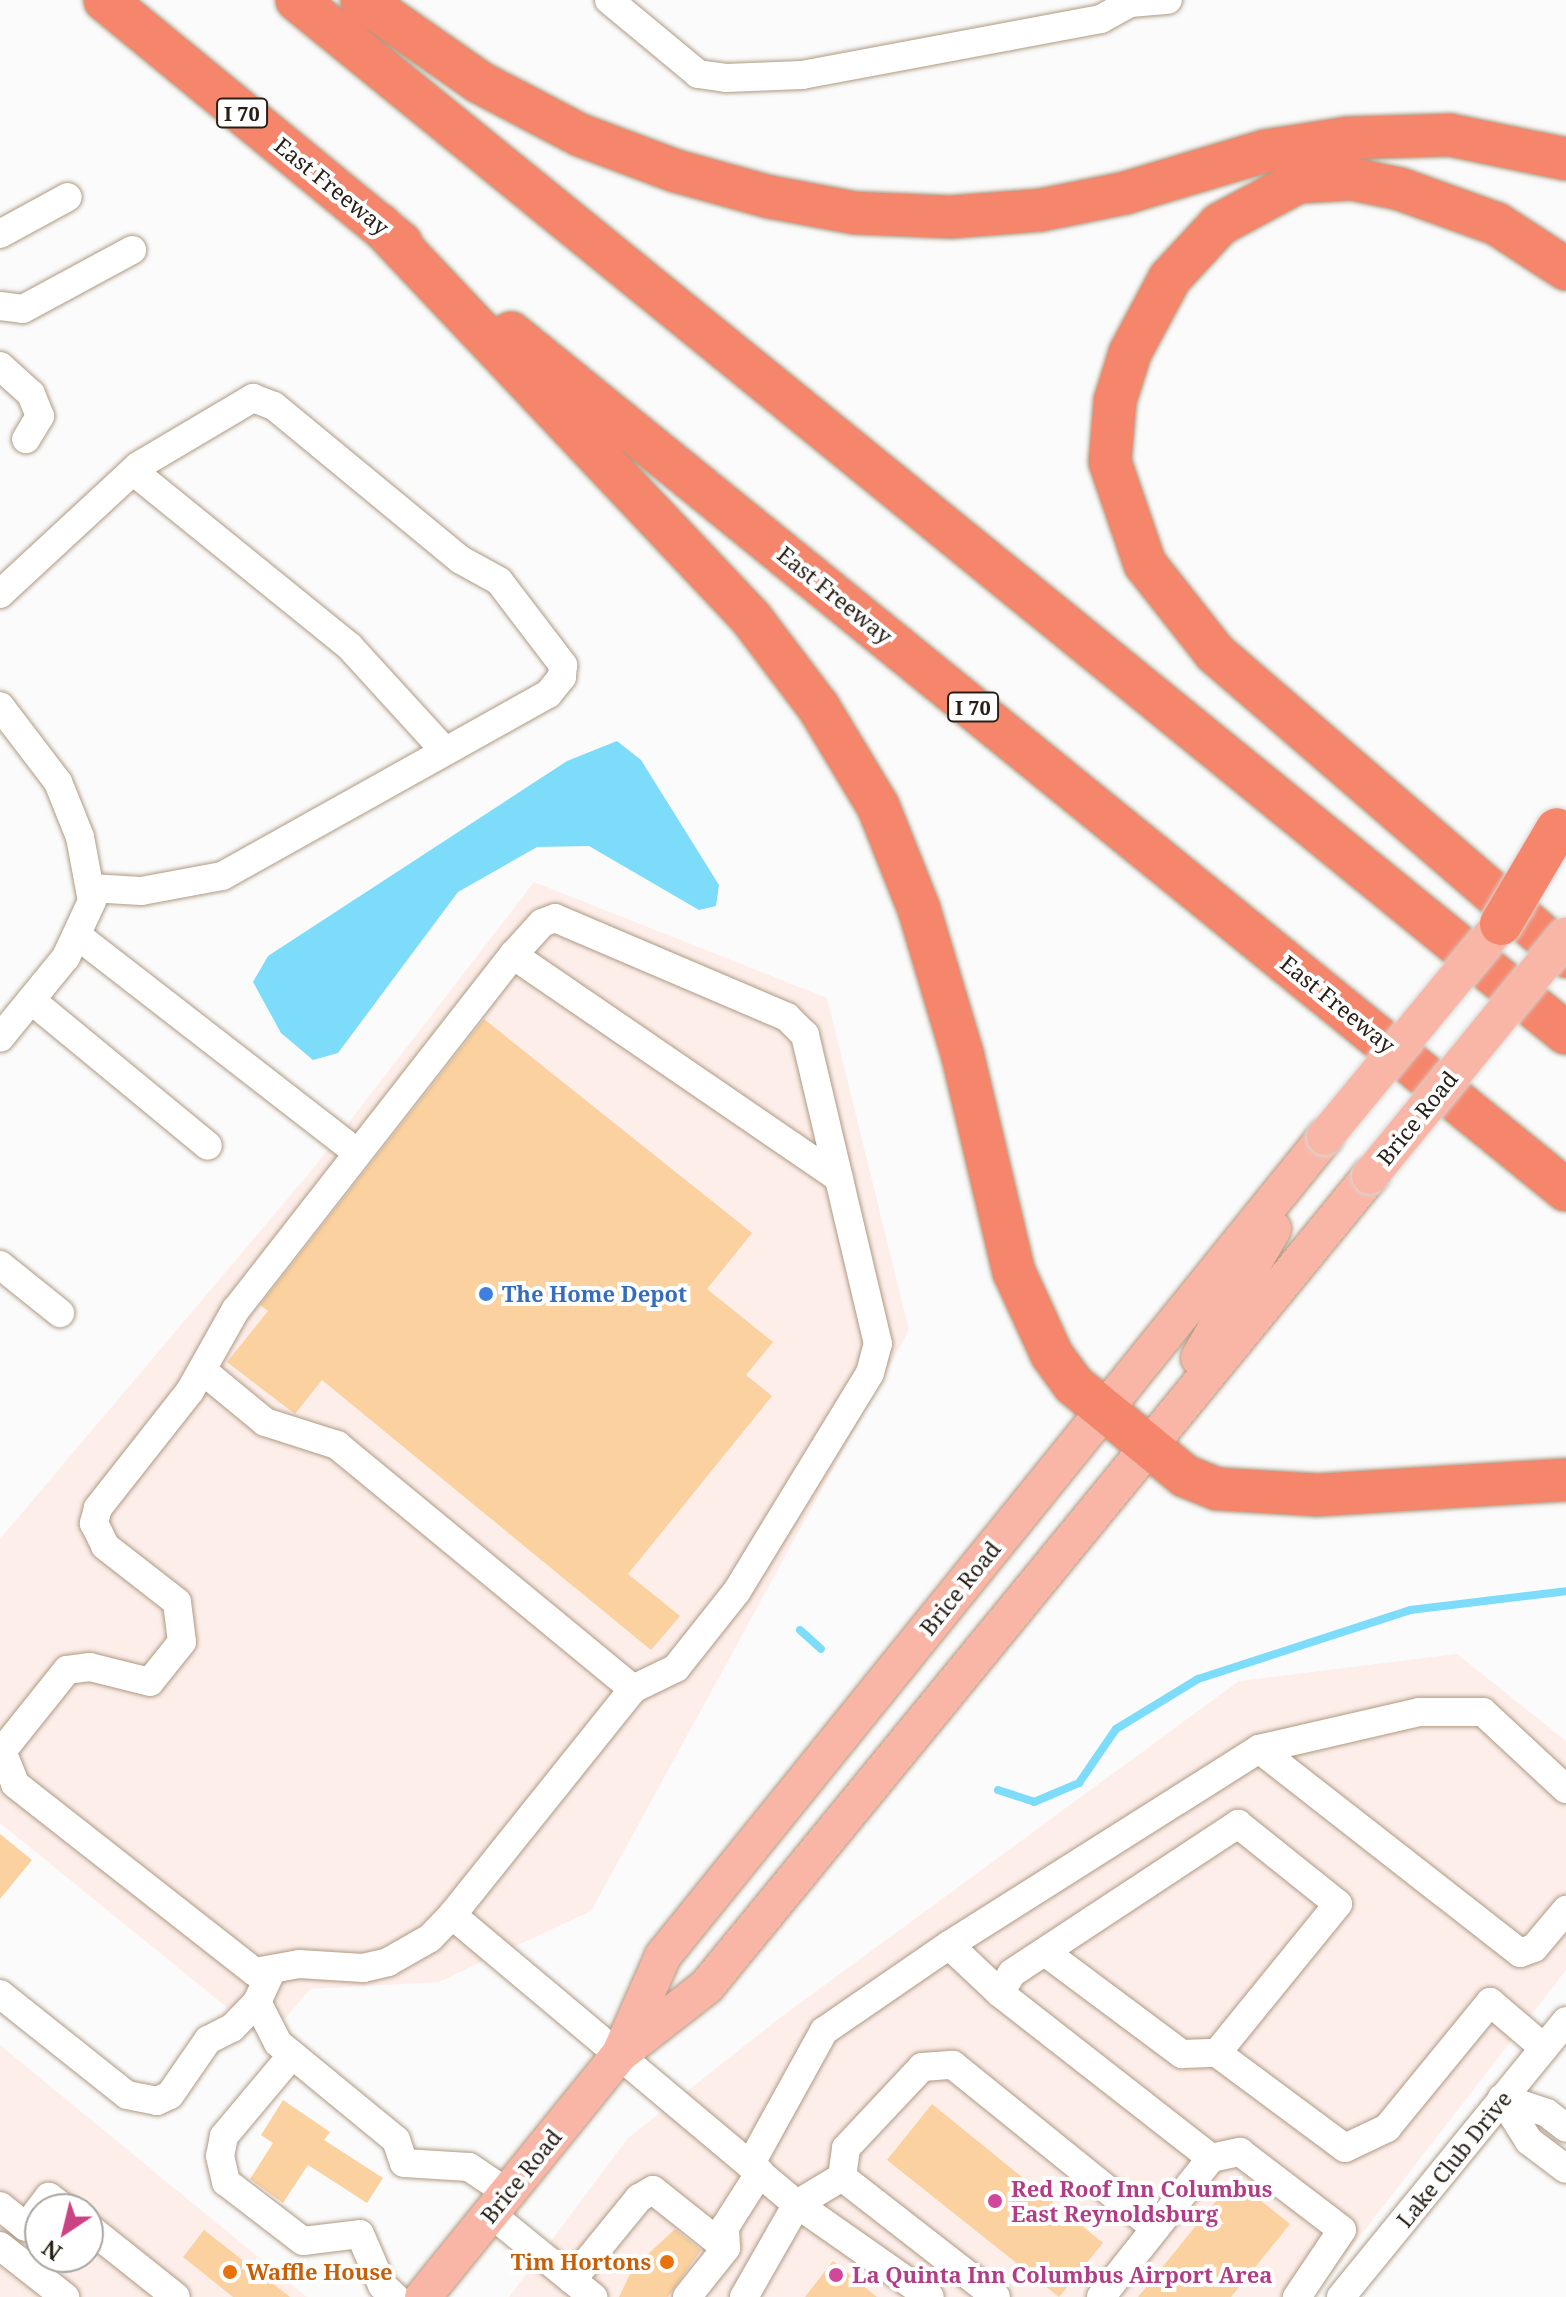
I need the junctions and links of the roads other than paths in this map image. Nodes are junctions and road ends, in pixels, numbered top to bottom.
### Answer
1 (105, 0) edge
2 (297, 0) edge
3 (362, 0) edge
4 (609, 0) edge
5 (1168, 0) edge
6 (1566, 159) edge
7 (68, 197) dead end
8 (380, 225) junction
9 (0, 234) edge
10 (132, 250) dead end
11 (1566, 269) edge
12 (0, 306) edge
13 (0, 366) edge
14 (26, 439) dead end
15 (133, 471) junction
16 (0, 594) edge
17 (0, 706) edge
18 (445, 751) junction
19 (1563, 830) edge
20 (90, 888) junction
21 (1501, 924) joint
22 (78, 936) junction
23 (1566, 936) edge
24 (513, 955) junction
25 (1566, 956) edge
26 (31, 1000) junction
27 (1566, 1033) edge
28 (0, 1038) edge
29 (1325, 1137) junction
30 (208, 1146) dead end
31 (358, 1153) junction
32 (839, 1178) junction
33 (1566, 1190) edge
34 (0, 1265) edge
35 (60, 1313) dead end
36 (202, 1370) junction
37 (1101, 1412) junction
38 (1147, 1448) junction
39 (1566, 1480) edge
40 (633, 1689) junction
41 (1259, 1749) junction
42 (1, 1751) edge
43 (1566, 1789) edge
44 (1566, 1910) edge
45 (452, 1915) junction
46 (949, 1945) junction
47 (1045, 1952) junction
48 (271, 1972) junction
49 (1000, 1993) junction
50 (0, 1994) edge
51 (257, 2002) junction
52 (1566, 2021) edge
53 (1544, 2048) junction
54 (1217, 2053) junction
55 (620, 2054) junction
56 (292, 2055) junction
57 (1502, 2098) junction
58 (1566, 2128) edge
59 (1211, 2158) junction
60 (755, 2168) junction
61 (1566, 2169) edge
62 (842, 2177) junction
63 (499, 2203) junction
64 (797, 2204) junction
65 (0, 2206) edge
66 (24, 2225) edge
67 (1155, 2228) junction
68 (104, 2240) edge
69 (0, 2246) edge
70 (726, 2248) junction
71 (582, 2288) edge
72 (65, 2297) edge
73 (176, 2297) edge
74 (395, 2297) edge
75 (423, 2297) edge
76 (687, 2297) edge
77 (744, 2297) edge
78 (930, 2297) edge
79 (996, 2297) edge
80 (1101, 2297) edge
81 (1297, 2297) edge
82 (1341, 2297) edge

1 - 8 highway, East Freeway / I 70
2 - 27 highway
3 - 6 highway
4 - 5 street
7 - 9 street
8 - 33 highway, East Freeway / I 70
8 - 37 highway
10 - 12 street
11 - 25 highway
13 - 14 street
15 - 16 street
15 - 18 street
15 - 18 street
17 - 20 street
18 - 20 street
19 - 21 highway, bridge
20 - 22 street
21 - 29 main road, Brice Road, bridge
22 - 26 street
22 - 31 street
23 - 38 main road, Brice Road, bridge
24 - 31 street
24 - 32 street
24 - 32 street
26 - 28 street
26 - 30 street
29 - 37 main road, Brice Road
29 - 38 main road, Brice Road
31 - 36 street
32 - 40 street
34 - 35 street
36 - 40 street
36 - 42 street
37 - 38 highway
37 - 55 main road, Brice Road
38 - 39 highway
38 - 55 main road, Brice Road
40 - 45 street
41 - 43 street
41 - 44 street
41 - 46 street
42 - 48 street
45 - 48 street
45 - 55 street
46 - 49 street
46 - 60 street
47 - 49 street
47 - 54 street
47 - 54 street
48 - 51 street
49 - 59 street
50 - 51 street
51 - 56 street
52 - 53 street, Lake Club Drive
53 - 54 street
53 - 57 street, Lake Club Drive
55 - 60 street
55 - 63 main road, Brice Road
56 - 63 street
56 - 74 street
57 - 58 street
57 - 61 street
57 - 82 street, Lake Club Drive
59 - 67 street
59 - 81 street
60 - 64 street
60 - 70 street
62 - 64 street
62 - 67 street
62 - 79 street
63 - 71 street
63 - 75 main road, Brice Road
64 - 77 street
64 - 78 street
65 - 66 street
67 - 80 street
68 - 73 street
69 - 72 street
70 - 71 street
70 - 76 street

